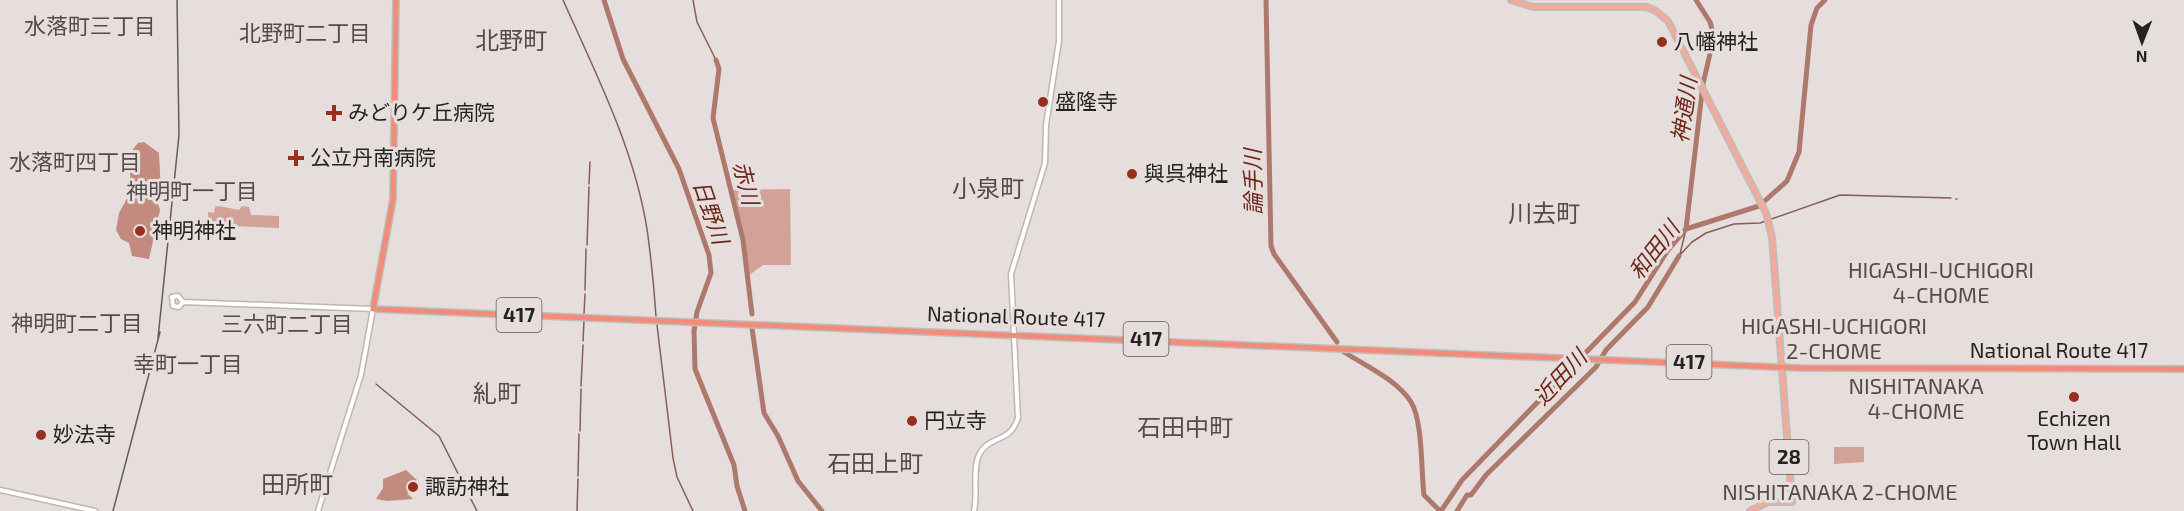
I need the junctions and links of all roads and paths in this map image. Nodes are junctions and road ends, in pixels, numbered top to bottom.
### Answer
1 (396, 0) edge
2 (1059, 0) edge
3 (1511, 0) edge
4 (183, 302) dead end
5 (373, 309) junction
6 (1014, 334) junction
7 (1782, 367) junction
8 (2184, 369) edge
9 (0, 490) edge
10 (95, 511) edge
11 (318, 511) edge
12 (974, 511) edge
13 (1750, 511) edge

1 - 5 highway
2 - 6 main road
3 - 7 main road, 28
4 - 5 main road
5 - 6 highway, National Route 417 / 417
5 - 11 main road
6 - 7 highway, National Route 417 / 417
6 - 12 main road
7 - 8 highway, National Route 417 / 417
7 - 13 main road, 28
9 - 10 main road

